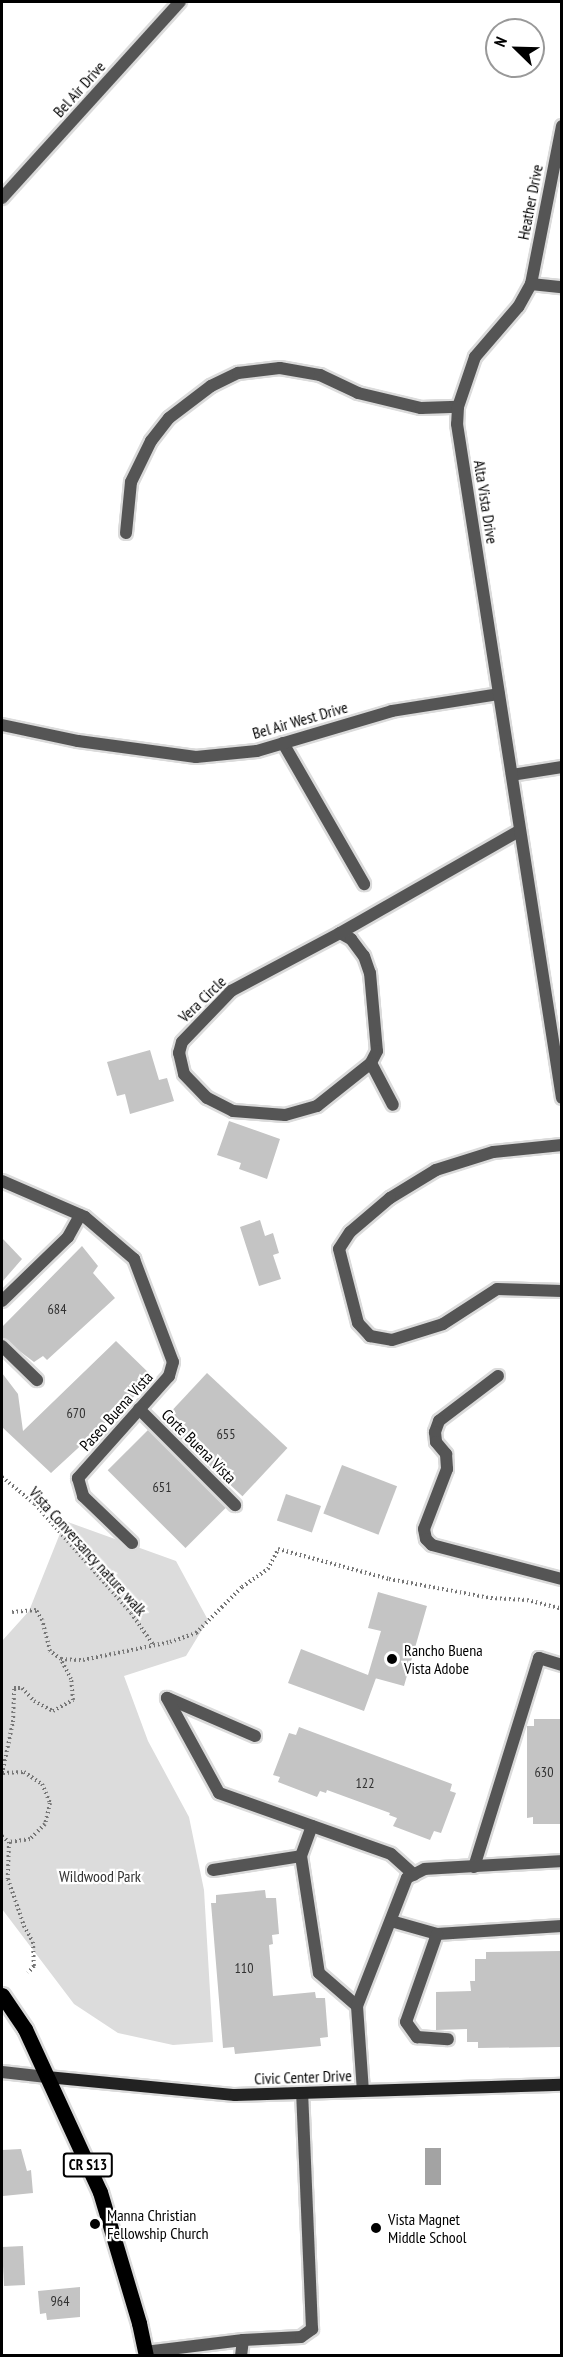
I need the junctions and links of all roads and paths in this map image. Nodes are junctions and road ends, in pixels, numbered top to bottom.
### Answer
1 (180, 2) edge
2 (561, 126) edge
3 (2, 198) edge
4 (531, 284) junction
5 (561, 287) edge
6 (458, 407) junction
7 (126, 533) dead end
8 (499, 694) junction
9 (2, 725) edge
10 (283, 743) junction
11 (561, 767) edge
12 (512, 775) junction
13 (519, 831) junction
14 (364, 884) dead end
15 (340, 933) junction
16 (371, 1063) junction
17 (561, 1098) edge
18 (393, 1105) dead end
19 (561, 1145) edge
20 (2, 1181) edge
21 (80, 1215) junction
22 (561, 1291) edge
23 (2, 1301) edge
24 (2, 1346) edge
25 (498, 1376) dead end
26 (37, 1380) dead end
27 (139, 1409) junction
28 (2, 1477) edge
29 (236, 1505) dead end
30 (132, 1543) dead end
31 (561, 1579) edge
32 (561, 1610) edge
33 (12, 1612) dead end
34 (153, 1644) junction
35 (61, 1659) junction
36 (561, 1665) edge
37 (255, 1736) dead end
38 (2, 1774) edge
39 (312, 1826) junction
40 (2, 1836) edge
41 (9, 1842) junction
42 (301, 1856) junction
43 (561, 1861) edge
44 (474, 1867) junction
45 (213, 1870) dead end
46 (414, 1875) junction
47 (391, 1921) junction
48 (561, 1926) edge
49 (437, 1934) junction
50 (28, 1973) dead end
51 (2, 1995) edge
52 (357, 2006) junction
53 (448, 2039) dead end
54 (2, 2072) edge
55 (47, 2077) junction
56 (561, 2085) edge
57 (363, 2091) junction
58 (302, 2093) junction
59 (243, 2340) junction
60 (146, 2354) edge
61 (241, 2355) edge

1 - 3 street, Bel Air Drive
2 - 4 street, Heather Drive
4 - 5 street
4 - 6 street, Alta Vista Drive
6 - 7 street
6 - 8 street, Alta Vista Drive
8 - 10 street, Bel Air West Drive
8 - 12 street, Alta Vista Drive
9 - 10 street, Bel Air West Drive
10 - 14 street
11 - 12 street
12 - 13 street, Alta Vista Drive
13 - 15 street, Vera Circle
13 - 17 street, Alta Vista Drive
15 - 16 street
15 - 16 street, Vera Circle
16 - 18 street
19 - 22 street
20 - 21 street, Paseo Buena Vista
21 - 23 street
21 - 27 street, Paseo Buena Vista
24 - 26 street
25 - 31 street
27 - 29 street, Corte Buena Vista
27 - 30 street, Paseo Buena Vista
28 - 34 path, Vista Conversancy nature walk
32 - 34 path
33 - 35 path
34 - 35 path
35 - 38 path
36 - 44 street
37 - 39 street
38 - 41 path
39 - 42 street
39 - 46 street
40 - 41 path
41 - 50 path
42 - 45 street
42 - 52 street
43 - 44 street
44 - 46 street
46 - 47 street
47 - 49 street
47 - 52 street
48 - 49 street
49 - 53 street
51 - 55 main road, CR S13
52 - 57 street
54 - 55 street
55 - 58 main road, Civic Center Drive
55 - 60 main road, CR S13
56 - 57 main road, Civic Center Drive
57 - 58 main road, Civic Center Drive
58 - 59 street
59 - 60 street
59 - 61 street

